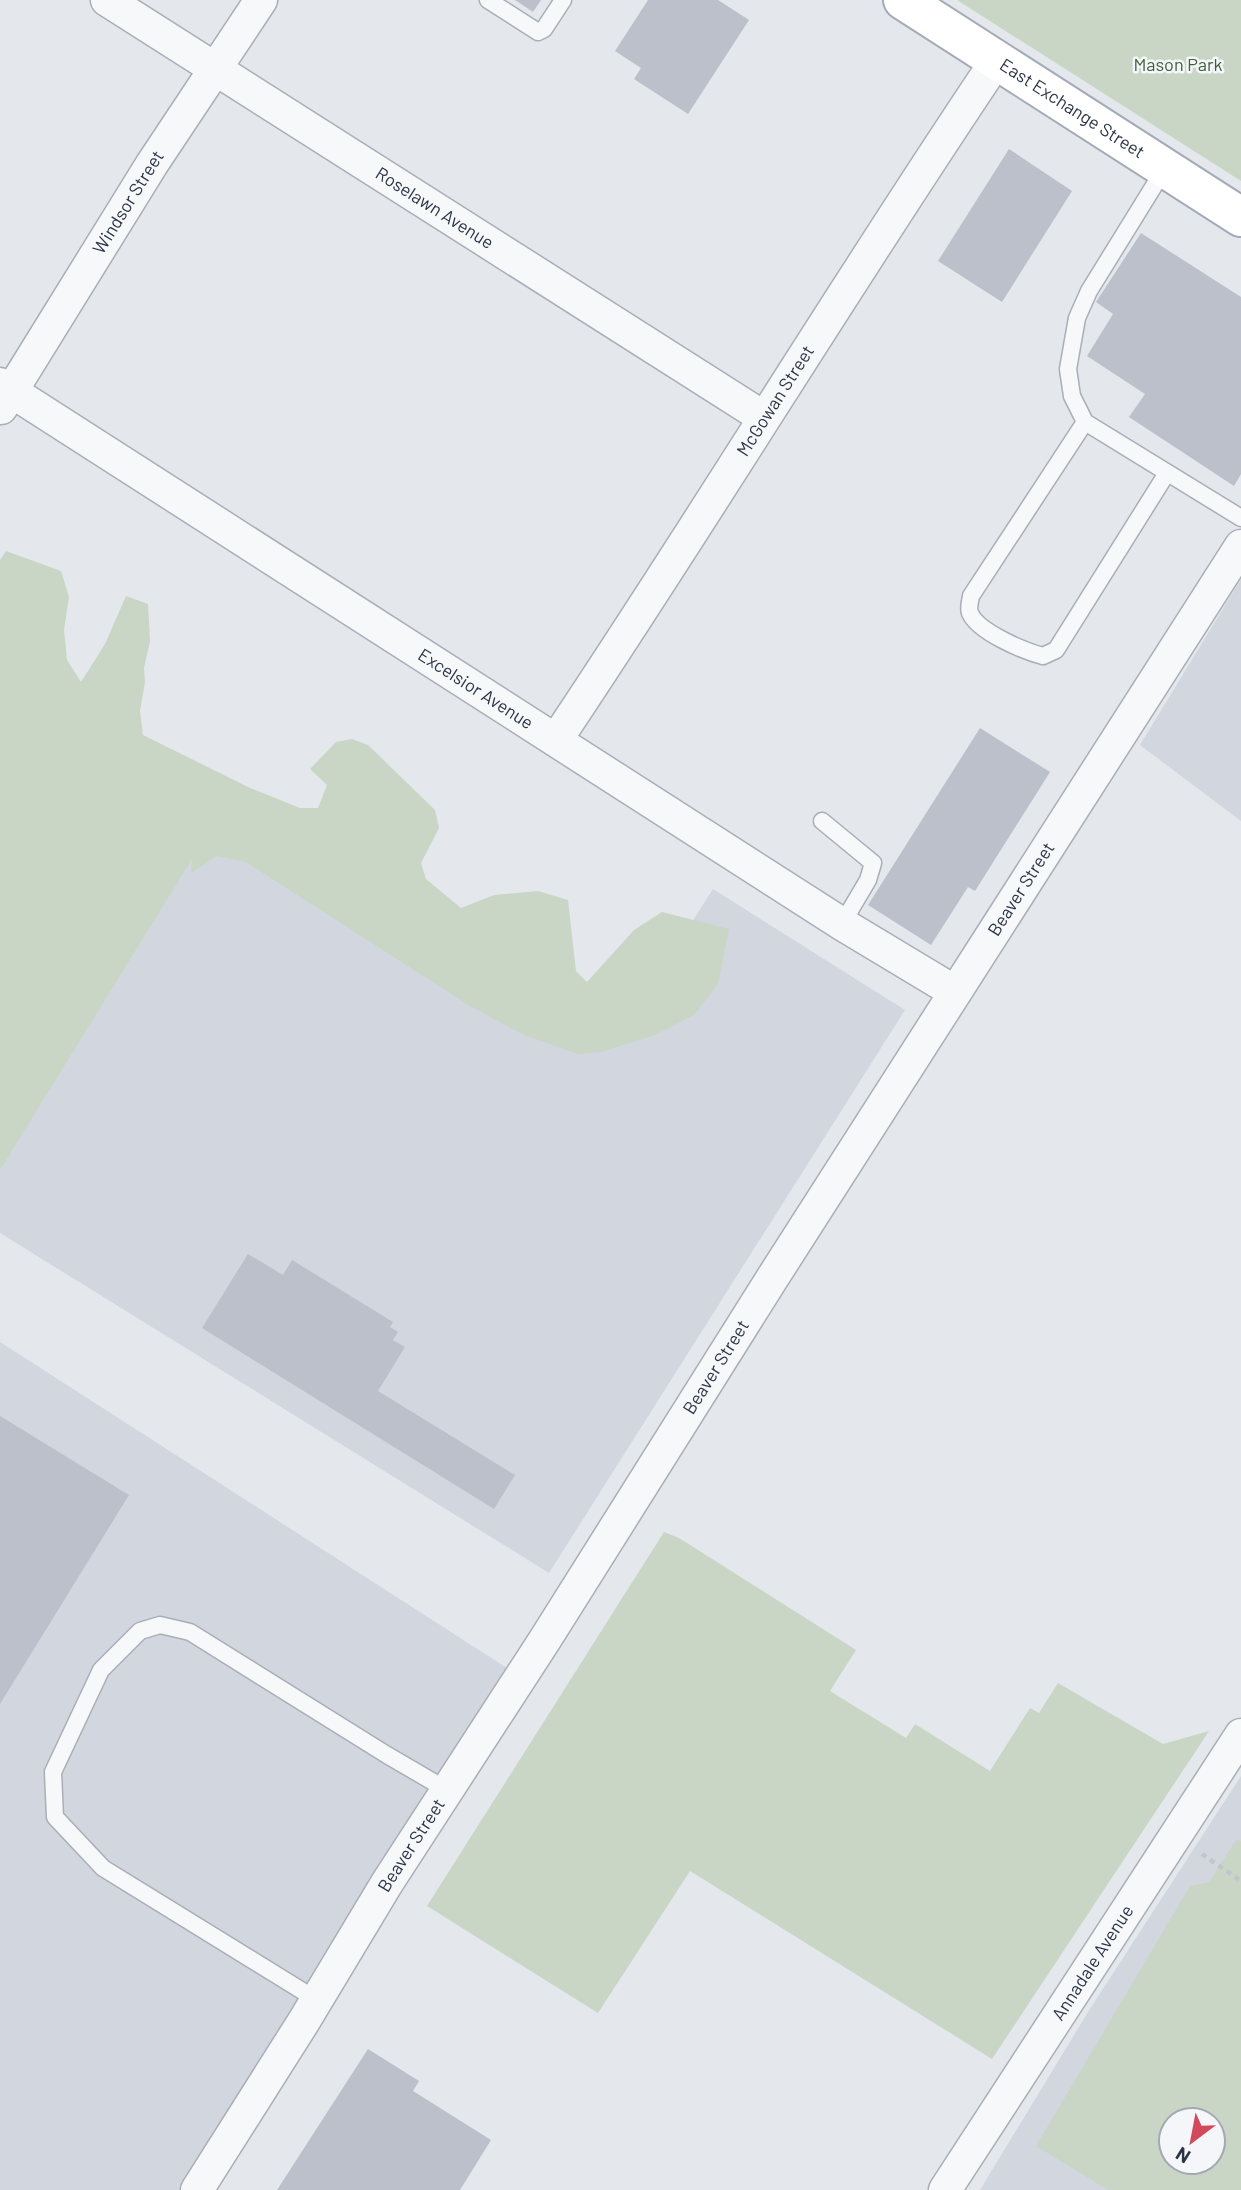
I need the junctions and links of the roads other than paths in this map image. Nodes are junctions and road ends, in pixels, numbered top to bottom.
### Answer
1 (107, 0) edge
2 (261, 0) edge
3 (488, 0) edge
4 (563, 0) edge
5 (903, 0) edge
6 (997, 60) junction
7 (216, 71) junction
8 (1165, 168) junction
9 (1241, 217) edge
10 (4, 395) edge
11 (763, 417) junction
12 (1084, 422) junction
13 (1167, 473) junction
14 (1241, 518) edge
15 (1241, 546) edge
16 (556, 740) junction
17 (822, 821) dead end
18 (842, 924) junction
19 (954, 992) junction
20 (1241, 1735) edge
21 (447, 1790) junction
22 (317, 2000) junction
23 (197, 2190) edge
24 (945, 2190) edge

1 - 7 street, Roselawn Avenue
2 - 7 street, Windsor Street
3 - 4 lane
5 - 6 main road, East Exchange Street
6 - 8 main road, East Exchange Street
6 - 11 street, McGowan Street
7 - 10 street, Windsor Street
7 - 11 street, Roselawn Avenue
8 - 9 main road, East Exchange Street
8 - 12 lane
10 - 16 street, Excelsior Avenue
11 - 16 street, McGowan Street
12 - 13 lane
12 - 13 lane
13 - 14 lane
15 - 19 street, Beaver Street
16 - 18 street, Excelsior Avenue
17 - 18 lane
18 - 19 street, Excelsior Avenue
19 - 21 street, Beaver Street
20 - 24 street, Annadale Avenue
21 - 22 street, Beaver Street
21 - 22 lane
22 - 23 street, Beaver Street

